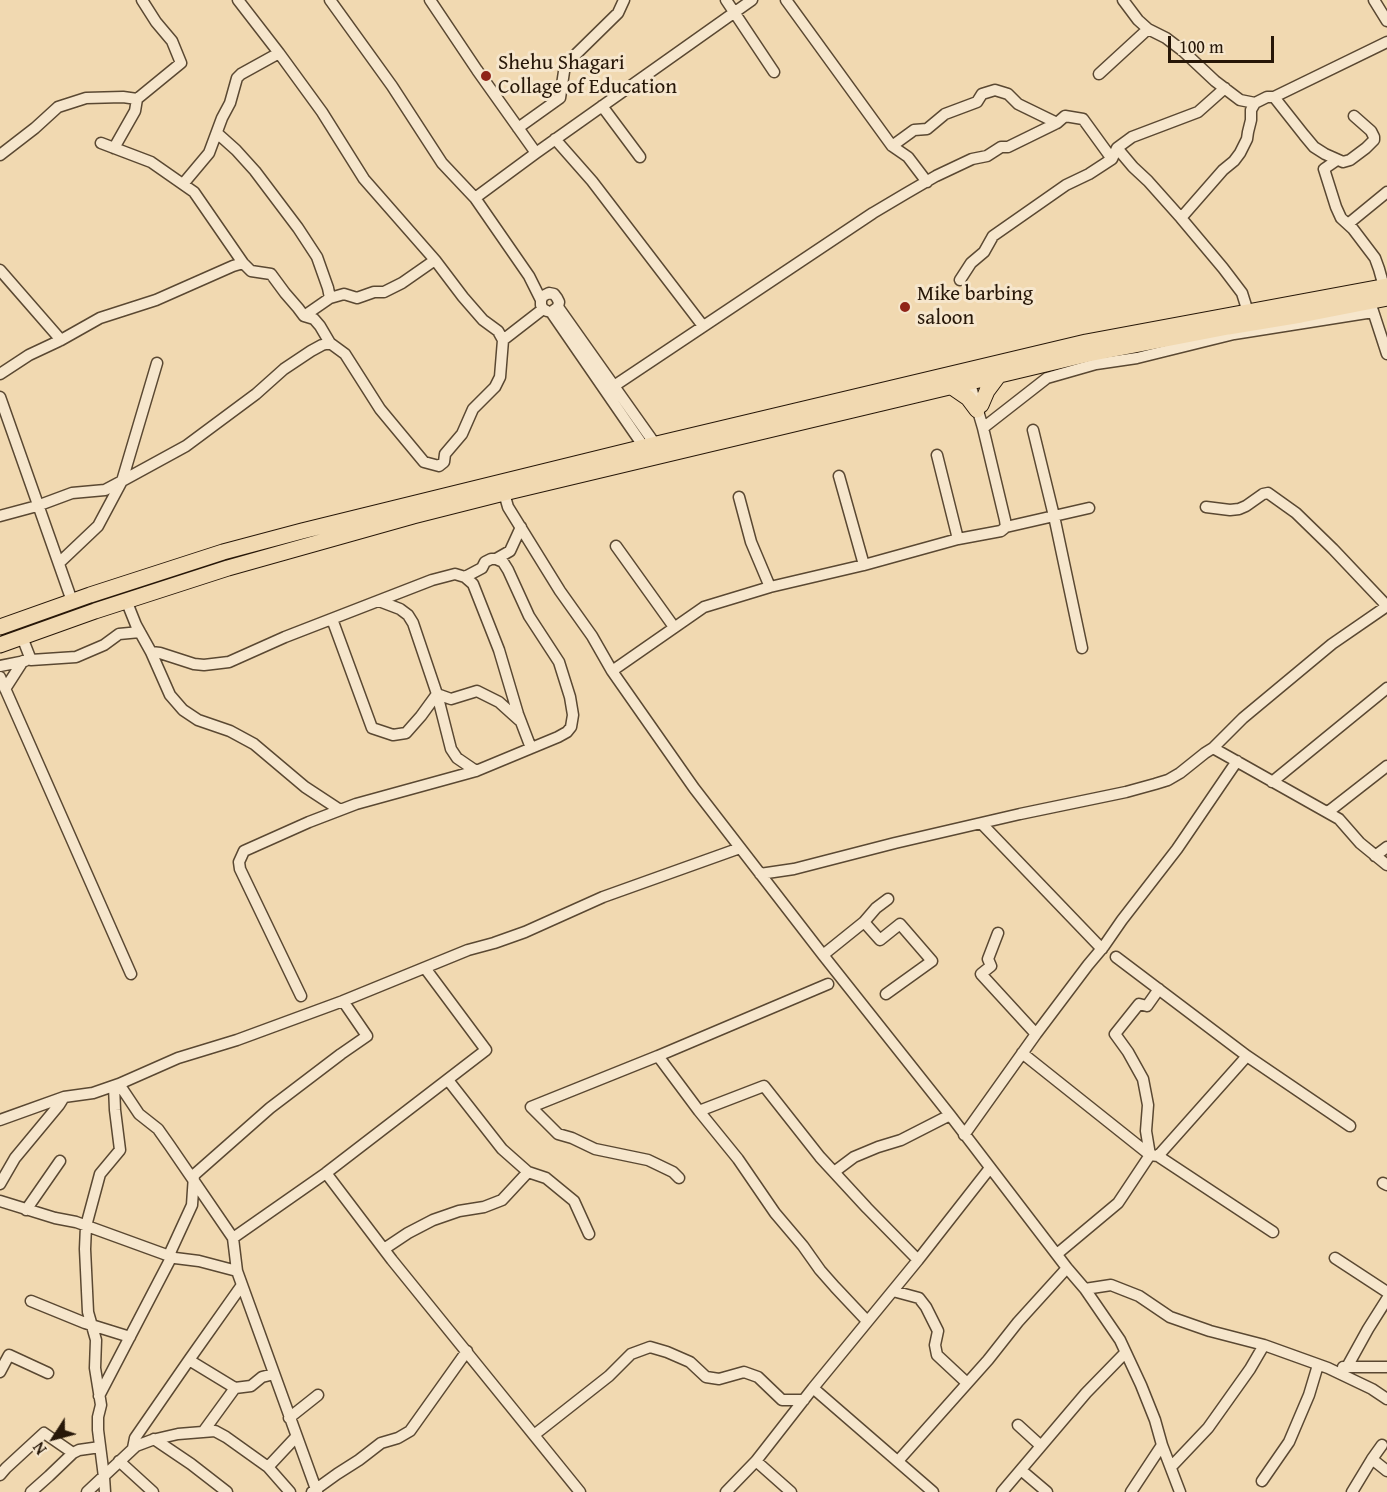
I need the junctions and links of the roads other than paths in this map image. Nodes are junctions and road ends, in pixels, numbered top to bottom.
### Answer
1 (142, 0) edge
2 (238, 0) edge
3 (330, 0) edge
4 (430, 0) edge
5 (624, 0) edge
6 (726, 0) edge
7 (752, 0) edge
8 (786, 0) edge
9 (1123, 0) edge
10 (1374, 0) edge
11 (735, 12) junction
12 (1387, 21) edge
13 (1148, 29) junction
14 (1387, 42) edge
15 (279, 53) junction
16 (774, 72) dead end
17 (1099, 74) dead end
18 (1225, 88) junction
19 (1274, 97) junction
20 (137, 99) junction
21 (1256, 103) junction
22 (602, 106) junction
23 (1359, 120) dead end
24 (1057, 123) junction
25 (518, 128) junction
26 (217, 133) junction
27 (555, 140) junction
28 (101, 143) dead end
29 (892, 146) junction
30 (114, 148) junction
31 (536, 153) junction
32 (1114, 154) junction
33 (0, 155) edge
34 (640, 157) dead end
35 (1337, 160) junction
36 (927, 182) junction
37 (183, 184) junction
38 (1387, 192) edge
39 (475, 198) junction
40 (1181, 218) junction
41 (1348, 224) junction
42 (435, 260) junction
43 (243, 263) junction
44 (0, 270) edge
45 (960, 280) dead end
46 (1386, 291) edge
47 (330, 298) junction
48 (548, 304) junction
49 (1371, 307) junction
50 (1248, 312) junction
51 (304, 316) junction
52 (704, 326) junction
53 (62, 340) junction
54 (504, 340) junction
55 (330, 343) junction
56 (1387, 354) edge
57 (157, 363) dead end
58 (0, 374) edge
59 (971, 375) junction
60 (999, 375) junction
61 (614, 386) junction
62 (952, 387) junction
63 (0, 397) edge
64 (981, 417) junction
65 (1033, 430) dead end
66 (649, 445) junction
67 (937, 454) dead end
68 (839, 476) dead end
69 (122, 481) junction
70 (504, 493) junction
71 (739, 497) dead end
72 (39, 505) junction
73 (1206, 507) dead end
74 (1089, 508) dead end
75 (0, 516) edge
76 (1054, 516) junction
77 (521, 527) junction
78 (1006, 528) junction
79 (958, 539) junction
80 (616, 546) dead end
81 (496, 559) junction
82 (59, 563) junction
83 (864, 565) junction
84 (465, 577) junction
85 (770, 587) junction
86 (126, 600) junction
87 (72, 601) junction
88 (379, 602) junction
89 (1387, 606) edge
90 (332, 619) junction
91 (21, 620) junction
92 (0, 627) edge
93 (674, 627) junction
94 (140, 633) junction
95 (24, 636) junction
96 (0, 645) edge
97 (1082, 648) dead end
98 (152, 652) junction
99 (27, 660) junction
100 (0, 666) edge
101 (612, 671) junction
102 (0, 677) edge
103 (5, 688) junction
104 (1387, 688) edge
105 (437, 694) junction
106 (520, 721) junction
107 (531, 748) junction
108 (1213, 748) junction
109 (1237, 761) junction
110 (1387, 766) edge
111 (476, 771) junction
112 (1272, 782) junction
113 (340, 810) junction
114 (1328, 812) junction
115 (982, 824) junction
116 (1387, 847) edge
117 (740, 848) junction
118 (1375, 856) junction
119 (1387, 865) edge
120 (760, 874) junction
121 (888, 899) dead end
122 (864, 922) junction
123 (998, 933) dead end
124 (1102, 949) junction
125 (823, 955) junction
126 (1116, 957) dead end
127 (425, 968) junction
128 (131, 974) dead end
129 (828, 984) dead end
130 (1159, 989) junction
131 (886, 994) dead end
132 (301, 996) dead end
133 (343, 1001) junction
134 (1036, 1034) junction
135 (1023, 1053) junction
136 (658, 1056) junction
137 (1247, 1056) junction
138 (448, 1080) junction
139 (116, 1085) junction
140 (64, 1097) junction
141 (699, 1112) junction
142 (950, 1115) junction
143 (0, 1120) edge
144 (1350, 1126) dead end
145 (964, 1135) junction
146 (1154, 1156) junction
147 (60, 1161) dead end
148 (990, 1168) junction
149 (528, 1172) junction
150 (834, 1172) junction
151 (326, 1173) junction
152 (680, 1178) dead end
153 (194, 1182) junction
154 (0, 1184) edge
155 (0, 1201) edge
156 (26, 1210) junction
157 (86, 1226) junction
158 (1273, 1233) dead end
159 (589, 1234) dead end
160 (232, 1238) junction
161 (384, 1249) junction
162 (1057, 1254) junction
163 (170, 1256) junction
164 (1335, 1258) dead end
165 (918, 1260) junction
166 (1066, 1268) junction
167 (237, 1271) junction
168 (243, 1285) junction
169 (1085, 1289) junction
170 (893, 1291) junction
171 (1387, 1292) edge
172 (1387, 1299) edge
173 (31, 1301) dead end
174 (867, 1321) junction
175 (93, 1325) junction
176 (130, 1337) junction
177 (1264, 1345) junction
178 (467, 1351) junction
179 (4, 1352) edge
180 (1125, 1353) junction
181 (189, 1360) junction
182 (1323, 1367) junction
183 (1347, 1367) junction
184 (1387, 1367) edge
185 (0, 1372) edge
186 (48, 1373) dead end
187 (274, 1374) junction
188 (967, 1383) junction
189 (235, 1388) junction
190 (813, 1388) junction
191 (318, 1395) dead end
192 (99, 1396) junction
193 (1387, 1398) edge
194 (804, 1400) junction
195 (290, 1418) junction
196 (1018, 1425) dead end
197 (203, 1432) junction
198 (534, 1435) junction
199 (296, 1437) junction
200 (154, 1439) junction
201 (1162, 1445) junction
202 (1382, 1445) dead end
203 (1041, 1446) junction
204 (100, 1448) junction
205 (133, 1448) junction
206 (73, 1453) junction
207 (1372, 1459) junction
208 (119, 1461) junction
209 (756, 1461) junction
210 (898, 1461) junction
211 (268, 1467) junction
212 (1171, 1467) junction
213 (1021, 1470) junction
214 (1387, 1471) edge
215 (0, 1475) edge
216 (104, 1477) junction
217 (1262, 1480) dead end
218 (315, 1491) edge
219 (31, 1492) edge
220 (87, 1492) edge
221 (105, 1492) edge
222 (153, 1492) edge
223 (226, 1492) edge
224 (290, 1492) edge
225 (580, 1492) edge
226 (726, 1492) edge
227 (791, 1492) edge
228 (933, 1492) edge
229 (1002, 1492) edge
230 (1047, 1492) edge
231 (1131, 1492) edge
232 (1180, 1492) edge
233 (1352, 1492) edge

1 - 20 street
2 - 15 street
3 - 39 street
4 - 25 street
5 - 25 street
6 - 11 street
7 - 11 street
8 - 29 street
9 - 13 street
10 - 12 street
11 - 16 street
11 - 22 street
13 - 17 street
13 - 18 street
14 - 19 street
15 - 26 street
15 - 42 street
18 - 21 street
18 - 32 street
19 - 21 street
19 - 35 street
20 - 30 street
20 - 33 street
21 - 40 street
22 - 27 street
22 - 34 street
23 - 35 street
24 - 29 street
24 - 32 street
24 - 36 street
25 - 31 street
26 - 37 street
26 - 47 street
27 - 31 street
27 - 52 street
28 - 30 street
29 - 36 street
30 - 37 street
31 - 39 street
32 - 40 street
32 - 45 street
35 - 41 street
36 - 52 street
37 - 43 street
38 - 41 street
39 - 48 street
40 - 50 street
41 - 46 street
42 - 47 street
42 - 54 street
43 - 51 street
43 - 53 street
44 - 53 street
46 - 49 highway
46 - 50 highway
47 - 51 street
48 - 54 street
48 - 61 street
48 - 66 street
49 - 56 street
49 - 60 highway
49 - 64 street
50 - 59 highway
51 - 55 street
52 - 61 street
53 - 58 street
54 - 55 street
55 - 69 street
57 - 69 street
59 - 60 highway
59 - 62 highway
59 - 64 street
59 - 66 highway
60 - 64 highway
61 - 66 street
62 - 64 highway
62 - 70 highway
63 - 72 street
64 - 78 street
65 - 76 street
66 - 87 highway
67 - 79 street
68 - 83 street
69 - 72 street
69 - 82 street
70 - 77 street
70 - 86 highway
71 - 85 street
72 - 75 street
72 - 82 street
73 - 89 street
74 - 76 street
76 - 78 street
76 - 97 street
77 - 81 street
77 - 101 street
78 - 79 street
79 - 83 street
80 - 93 street
81 - 84 street
81 - 107 street
82 - 87 street
83 - 85 street
84 - 88 street
84 - 106 street
85 - 93 street
86 - 94 street
86 - 95 highway
87 - 91 highway
88 - 90 street
88 - 105 street
89 - 108 street
90 - 98 street
90 - 105 street
91 - 92 highway
91 - 95 highway
93 - 101 street
94 - 98 street
94 - 99 street
95 - 96 highway
95 - 99 street
98 - 113 street
99 - 100 street
99 - 103 street
101 - 117 street
102 - 103 street
103 - 128 street
104 - 112 street
105 - 106 street
105 - 111 street
106 - 107 street
107 - 111 street
108 - 109 street
108 - 115 street
109 - 112 street
109 - 124 street
110 - 114 street
111 - 113 street
112 - 114 street
113 - 132 street
114 - 118 street
115 - 120 street
115 - 124 street
116 - 118 street
117 - 120 street
117 - 127 street
118 - 119 street
120 - 125 street
121 - 122 street
122 - 125 street
122 - 131 street
123 - 134 street
124 - 134 street
125 - 142 street
126 - 130 street
127 - 133 street
127 - 138 street
129 - 136 street
130 - 137 street
130 - 146 street
133 - 139 street
133 - 153 street
134 - 135 street
135 - 145 street
135 - 146 street
136 - 141 street
136 - 152 street
137 - 144 street
137 - 146 street
138 - 149 street
138 - 151 street
139 - 140 street
139 - 153 street
139 - 157 street
140 - 143 street
140 - 154 street
141 - 150 street
141 - 174 street
142 - 145 street
142 - 150 street
145 - 148 street
146 - 158 street
146 - 162 street
147 - 156 street
148 - 162 street
148 - 165 street
149 - 159 street
149 - 161 street
150 - 165 street
151 - 160 street
151 - 161 street
153 - 160 street
153 - 163 street
155 - 156 street
156 - 157 street
157 - 163 street
157 - 175 street
160 - 167 street
161 - 178 street
162 - 166 street
163 - 167 street
163 - 176 street
164 - 171 street
165 - 170 street
166 - 169 street
166 - 188 street
167 - 168 street
168 - 181 street
168 - 187 street
169 - 177 street
169 - 180 street
170 - 174 street
170 - 188 street
172 - 183 street
173 - 175 street
174 - 190 street
175 - 176 street
175 - 192 street
176 - 192 street
177 - 182 street
177 - 212 street
178 - 198 street
178 - 218 street
179 - 185 street
179 - 186 street
180 - 201 street
180 - 203 street
181 - 189 street
181 - 205 street
182 - 183 street
182 - 193 street
182 - 217 street
183 - 184 street
187 - 189 street
187 - 195 street
188 - 210 street
189 - 197 street
190 - 194 street
190 - 210 street
191 - 195 street
192 - 204 street
194 - 198 street
194 - 209 street
195 - 199 street
196 - 203 street
197 - 200 street
197 - 211 street
198 - 225 street
199 - 211 street
199 - 218 street
200 - 205 street
200 - 223 street
201 - 212 street
201 - 231 street
202 - 207 street
203 - 213 street
204 - 206 street
204 - 216 street
205 - 208 street
206 - 215 street
206 - 219 street
207 - 214 street
207 - 233 street
208 - 216 street
208 - 222 street
209 - 226 street
209 - 227 street
210 - 228 street
211 - 224 street
212 - 232 street
213 - 229 street
213 - 230 street
216 - 220 street
216 - 221 street

